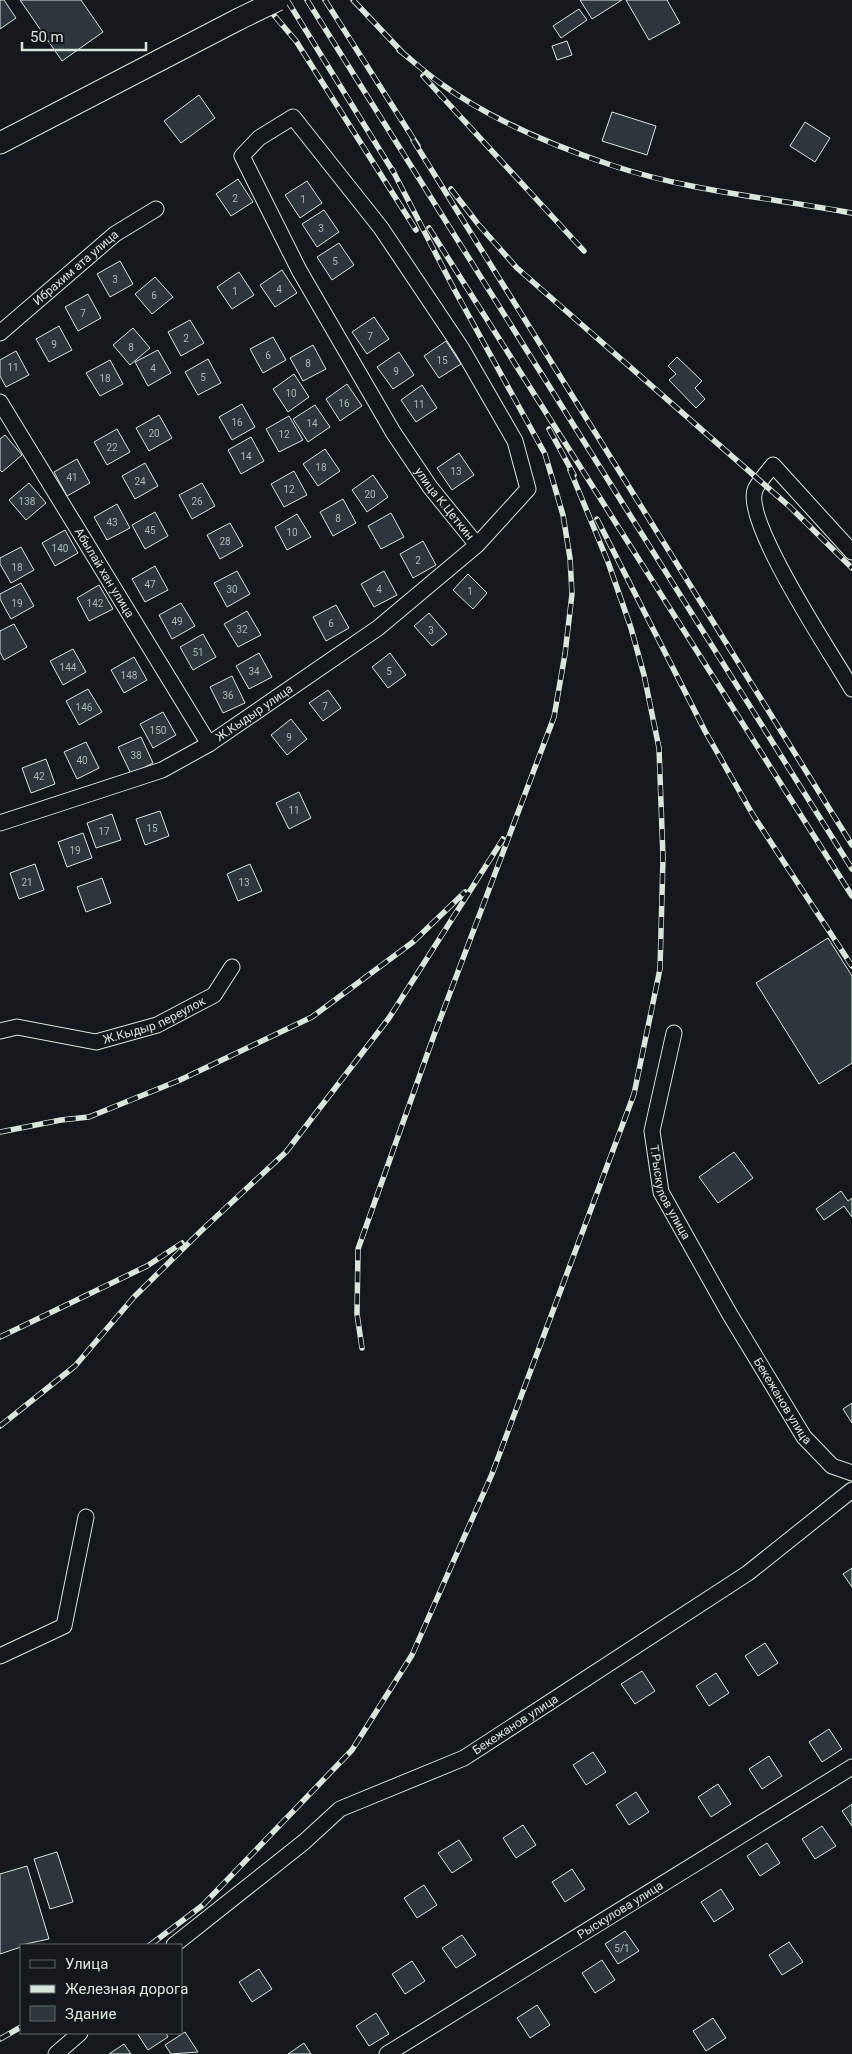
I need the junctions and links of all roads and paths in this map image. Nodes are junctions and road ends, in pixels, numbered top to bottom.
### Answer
1 (278, 0) edge
2 (0, 143) edge
3 (156, 209) dead end
4 (0, 333) edge
5 (0, 402) edge
6 (477, 545) junction
7 (852, 552) edge
8 (852, 689) edge
9 (209, 744) junction
10 (0, 823) edge
11 (232, 967) dead end
12 (0, 1031) edge
13 (674, 1033) dead end
14 (729, 1313) joint
15 (852, 1473) edge
16 (852, 1490) edge
17 (86, 1517) dead end
18 (0, 1656) edge
19 (852, 1767) edge
20 (175, 1944) edge
21 (79, 2034) edge
22 (56, 2054) edge
23 (387, 2054) edge

1 - 2 main road, bridge
3 - 4 street, Ибрахим ата улица
5 - 9 street, Абылай хан улица
6 - 6 street, улица К.Цеткин
6 - 9 street, Ж.Кыдыр улица
7 - 8 street
9 - 10 street, Ж.Кыдыр улица
11 - 12 street, Ж.Кыдыр переулок
13 - 14 street, Т.Рыскулов улица
14 - 15 street, Бекежанов улица
16 - 20 street, Бекежанов улица
17 - 18 street
19 - 23 street, Рыскулова улица
21 - 22 street

